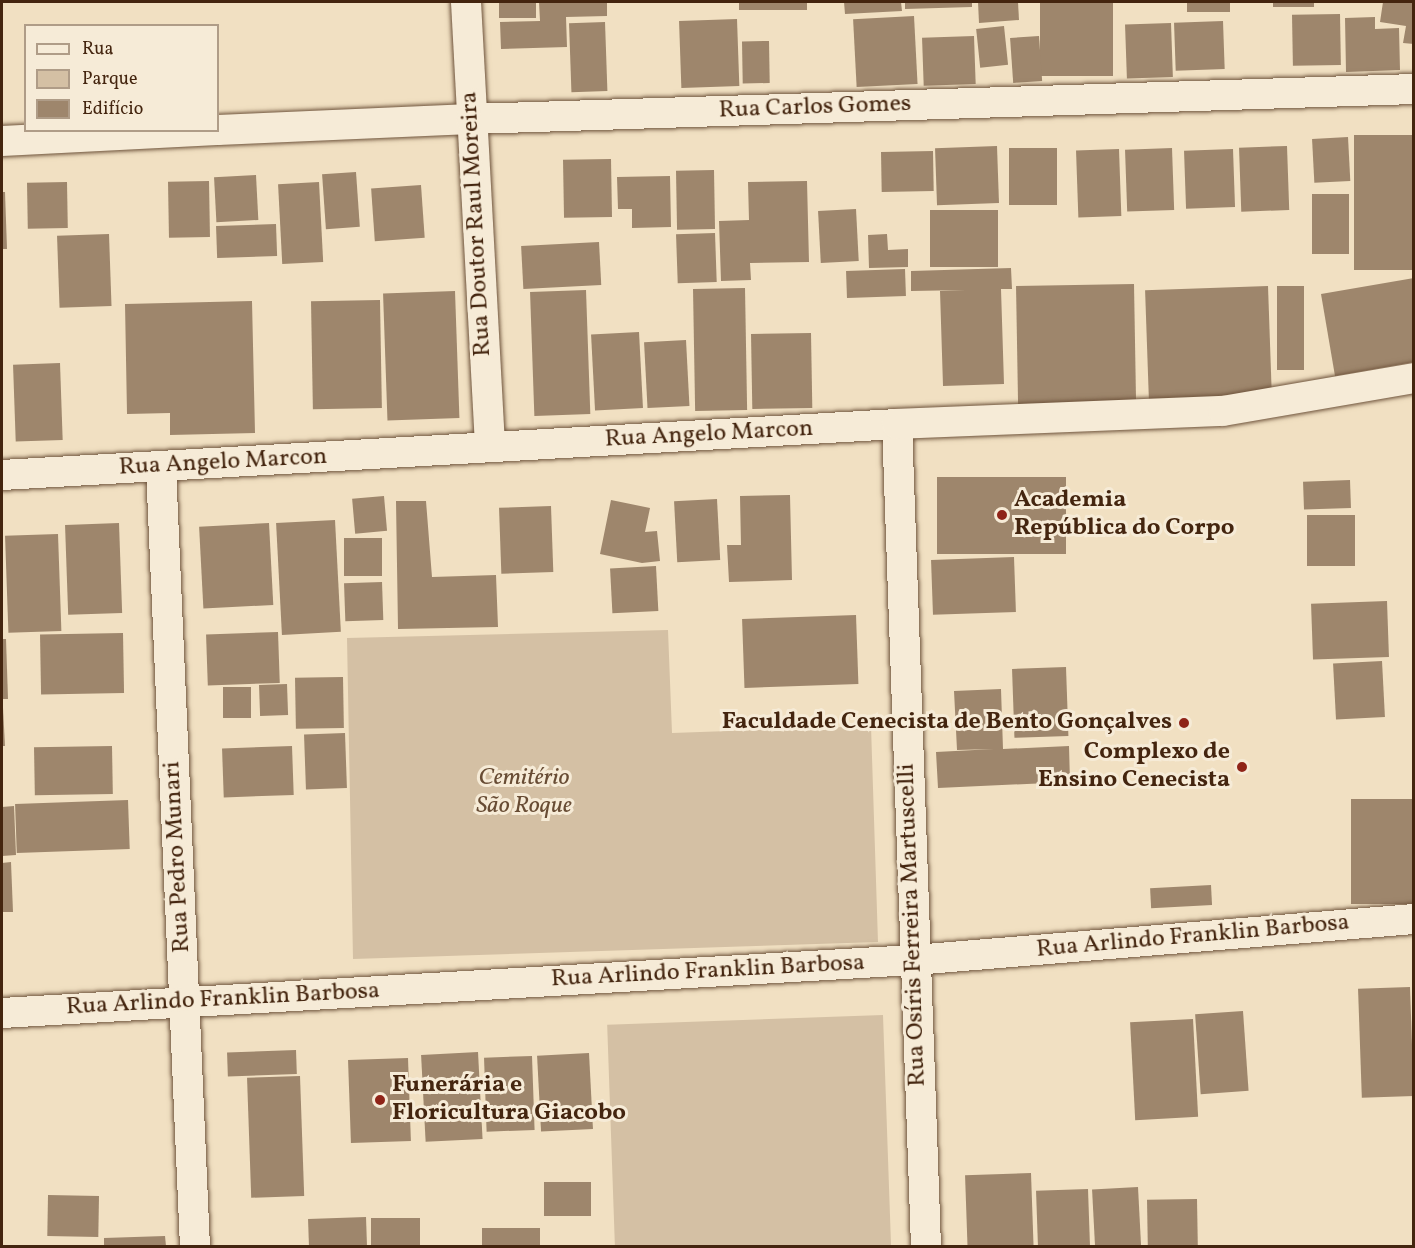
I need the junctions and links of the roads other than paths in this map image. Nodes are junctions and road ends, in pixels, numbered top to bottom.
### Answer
1 (466, 2) edge
2 (1413, 89) edge
3 (471, 119) junction
4 (219, 130) edge
5 (178, 132) edge
6 (2, 141) edge
7 (1413, 378) edge
8 (897, 424) junction
9 (489, 446) junction
10 (160, 468) junction
11 (2, 475) edge
12 (1413, 919) edge
13 (914, 960) junction
14 (185, 1001) junction
15 (2, 1013) edge
16 (195, 1246) edge
17 (927, 1246) edge

1 - 3 street, Rua Doutor Raul Moreira
2 - 3 street, Rua Carlos Gomes
3 - 4 street, Rua Carlos Gomes
3 - 9 street, Rua Doutor Raul Moreira
5 - 6 street, Rua Carlos Gomes
7 - 8 street, Rua Angelo Marcon
8 - 9 street, Rua Angelo Marcon
8 - 13 street, Rua Osíris Ferreira Martuscelli
9 - 10 street, Rua Angelo Marcon
10 - 11 street, Rua Angelo Marcon
10 - 14 street, Rua Pedro Munari
12 - 13 street, Rua Arlindo Franklin Barbosa
13 - 14 street, Rua Arlindo Franklin Barbosa
13 - 17 street, Rua Osíris Ferreira Martuscelli
14 - 15 street, Rua Arlindo Franklin Barbosa
14 - 16 street, Rua Pedro Munari

